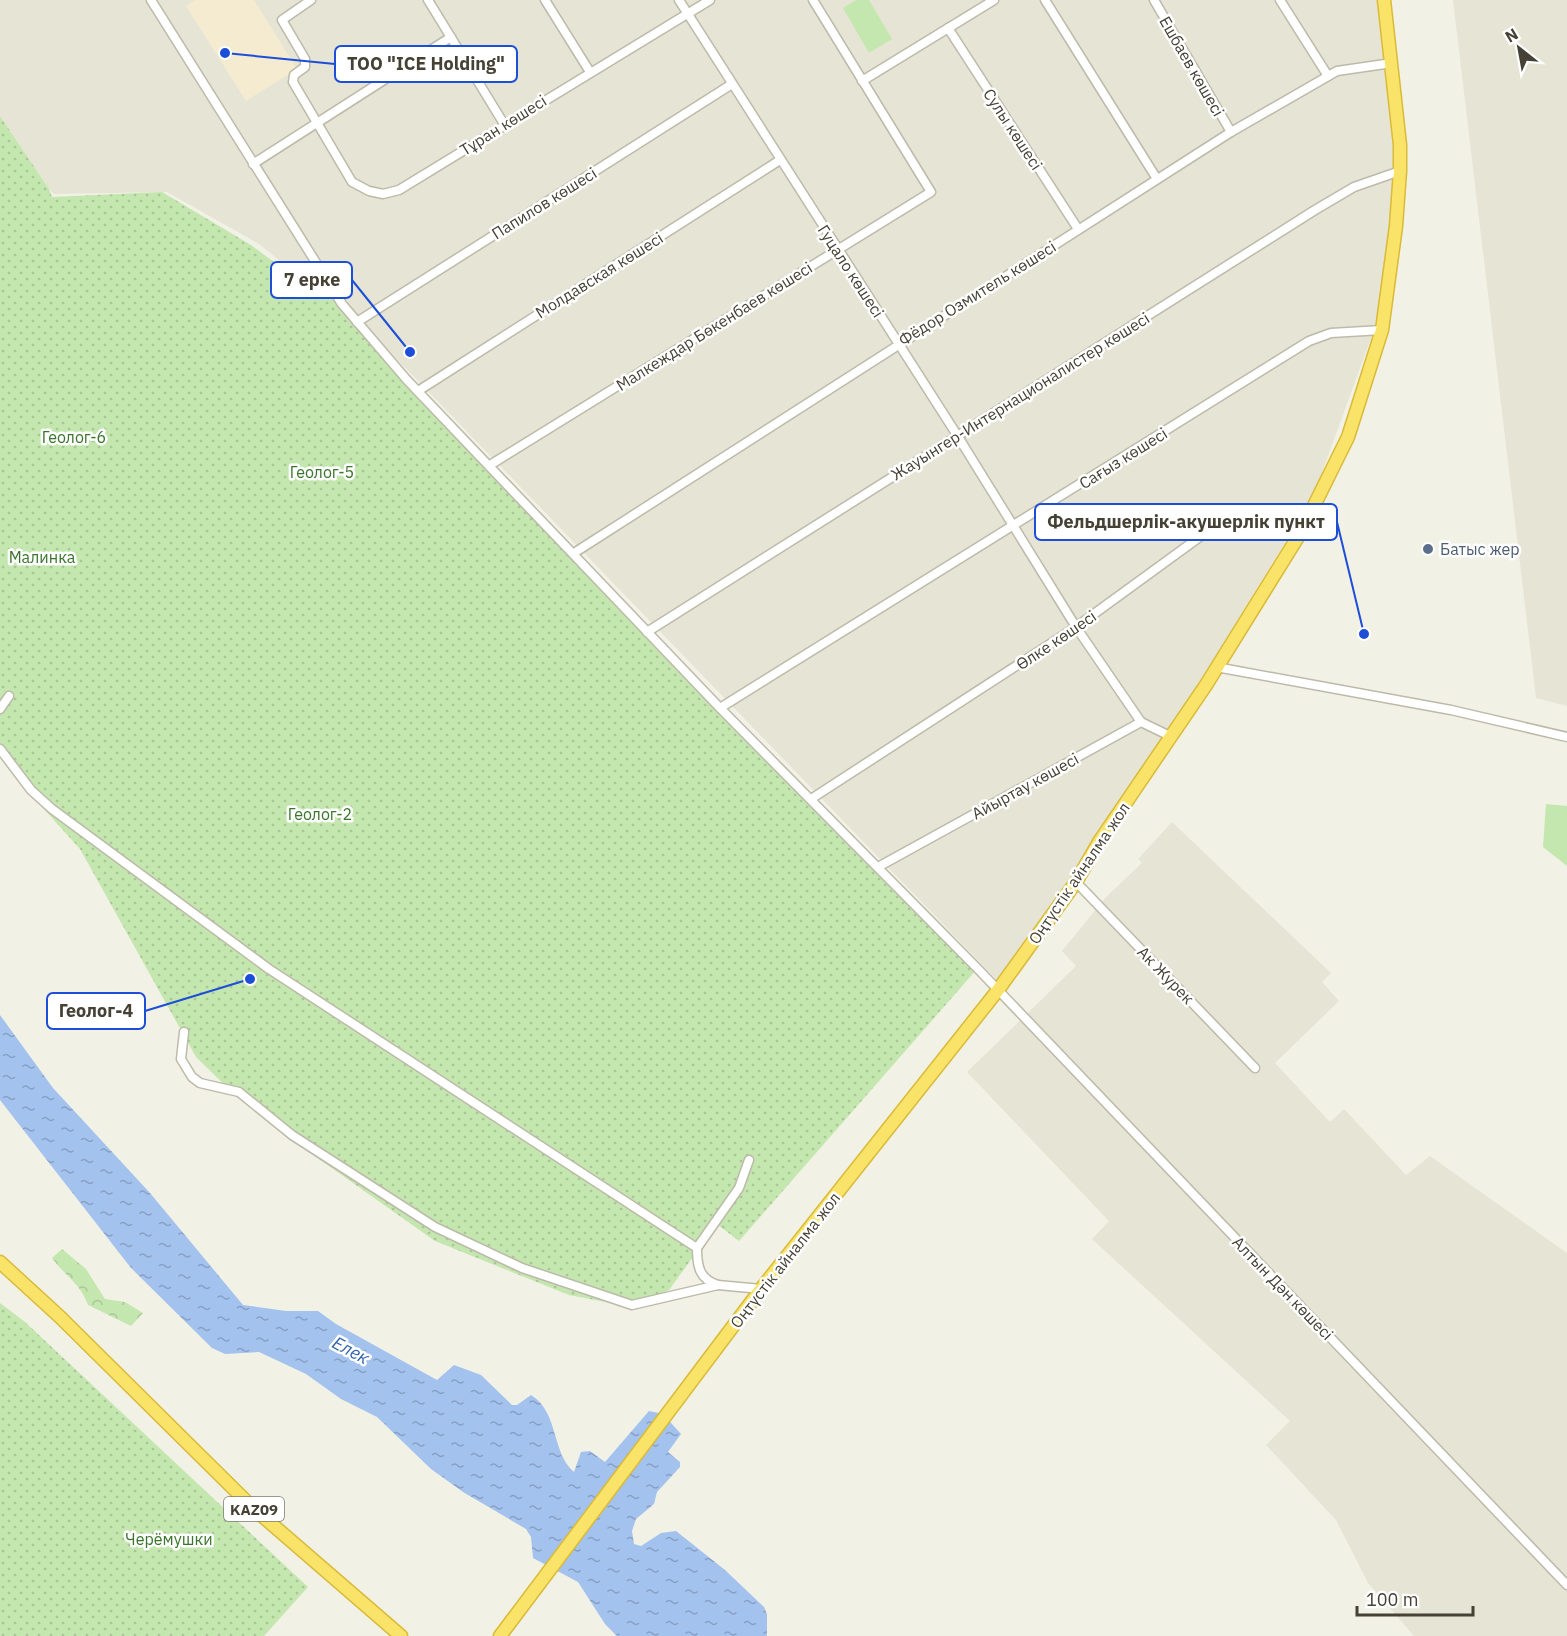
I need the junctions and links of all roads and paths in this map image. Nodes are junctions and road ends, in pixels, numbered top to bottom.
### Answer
1 (151, 0) edge
2 (311, 0) edge
3 (428, 0) edge
4 (545, 0) edge
5 (679, 0) edge
6 (710, 0) edge
7 (813, 0) edge
8 (994, 0) edge
9 (1046, 0) edge
10 (1154, 0) edge
11 (1280, 0) edge
12 (1384, 0) edge
13 (688, 13) junction
14 (948, 28) junction
15 (451, 37) junction
16 (1392, 63) junction
17 (590, 72) junction
18 (1328, 76) junction
19 (862, 81) junction
20 (732, 84) junction
21 (317, 123) junction
22 (504, 124) junction
23 (1231, 132) junction
24 (780, 160) junction
25 (253, 165) junction
26 (1400, 171) junction
27 (1157, 179) junction
28 (1078, 229) junction
29 (838, 250) junction
30 (357, 322) junction
31 (1382, 330) junction
32 (898, 343) junction
33 (418, 391) junction
34 (957, 435) junction
35 (490, 465) junction
36 (1012, 527) junction
37 (1301, 532) junction
38 (574, 553) junction
39 (1076, 627) junction
40 (647, 632) junction
41 (1216, 668) junction
42 (9, 696) dead end
43 (720, 708) junction
44 (0, 709) edge
45 (1141, 722) junction
46 (1172, 737) junction
47 (1567, 737) edge
48 (0, 750) edge
49 (811, 799) junction
50 (878, 867) junction
51 (1076, 882) junction
52 (998, 990) junction
53 (184, 1032) dead end
54 (1255, 1068) dead end
55 (749, 1160) dead end
56 (698, 1248) junction
57 (0, 1262) edge
58 (718, 1285) junction
59 (761, 1289) junction
60 (1567, 1585) edge
61 (504, 1632) edge
62 (398, 1634) edge
63 (408, 1636) edge
64 (489, 1636) edge

1 - 25 street, Алтын Дән көшесі
2 - 21 street, Тұран көшесі
3 - 15 street
4 - 17 street
5 - 13 street, Гуцало көшесі
6 - 13 street, Тұран көшесі
7 - 19 street, Малкеждар Бөкенбаев көшесі
8 - 14 street
9 - 27 street
10 - 23 street, Ешбаев көшесі
11 - 18 street
12 - 16 highway, Оңтүстік айналма жол
13 - 17 street, Тұран көшесі
13 - 20 street, Гуцало көшесі
14 - 19 street
14 - 28 street, Сулы көшесі
15 - 21 street
15 - 22 street
16 - 18 street, Фёдор Озмитель көшесі
16 - 26 highway, Оңтүстік айналма жол
17 - 22 street, Тұран көшесі
18 - 23 street, Фёдор Озмитель көшесі
19 - 29 street, Малкеждар Бөкенбаев көшесі
20 - 24 street, Гуцало көшесі
20 - 30 street, Папилов көшесі
21 - 22 street, Тұран көшесі
21 - 25 street
23 - 27 street, Фёдор Озмитель көшесі
24 - 29 street, Гуцало көшесі
24 - 33 street, Молдавская көшесі
25 - 30 street, Алтын Дән көшесі
26 - 31 highway, Оңтүстік айналма жол
26 - 34 street, Жауынгер-Интернационалистер көшесі
27 - 28 street, Фёдор Озмитель көшесі
28 - 32 street, Фёдор Озмитель көшесі
29 - 32 street, Гуцало көшесі
29 - 35 street, Малкеждар Бөкенбаев көшесі
30 - 33 street, Алтын Дән көшесі
31 - 36 street, Сағыз көшесі
31 - 37 highway, Оңтүстік айналма жол
32 - 34 street, Гуцало көшесі
32 - 38 street, Фёдор Озмитель көшесі
33 - 35 street, Алтын Дән көшесі
34 - 36 street, Гуцало көшесі
34 - 40 street, Жауынгер-Интернационалистер көшесі
35 - 38 street, Алтын Дән көшесі
36 - 39 street, Гуцало көшесі
36 - 43 street, Сағыз көшесі
37 - 39 street, Өлке көшесі
37 - 41 highway, Оңтүстік айналма жол
38 - 40 street, Алтын Дән көшесі
39 - 45 street, Гуцало көшесі
39 - 49 street, Өлке көшесі
40 - 43 street, Алтын Дән көшесі
41 - 46 highway, Оңтүстік айналма жол
41 - 47 street
42 - 44 street
43 - 49 street, Алтын Дән көшесі
45 - 46 street
45 - 50 street, Айыртау көшесі
46 - 51 highway, Оңтүстік айналма жол
48 - 56 street
49 - 50 street, Алтын Дән көшесі
50 - 52 street, Алтын Дән көшесі
51 - 52 highway, Оңтүстік айналма жол
51 - 54 street, Ак Журек
52 - 59 highway, Оңтүстік айналма жол
52 - 60 street, Алтын Дән көшесі
53 - 58 street
55 - 56 street
56 - 58 street
57 - 62 highway, KAZ09
58 - 59 street
59 - 61 highway, Оңтүстік айналма жол
61 - 64 highway
62 - 63 highway

